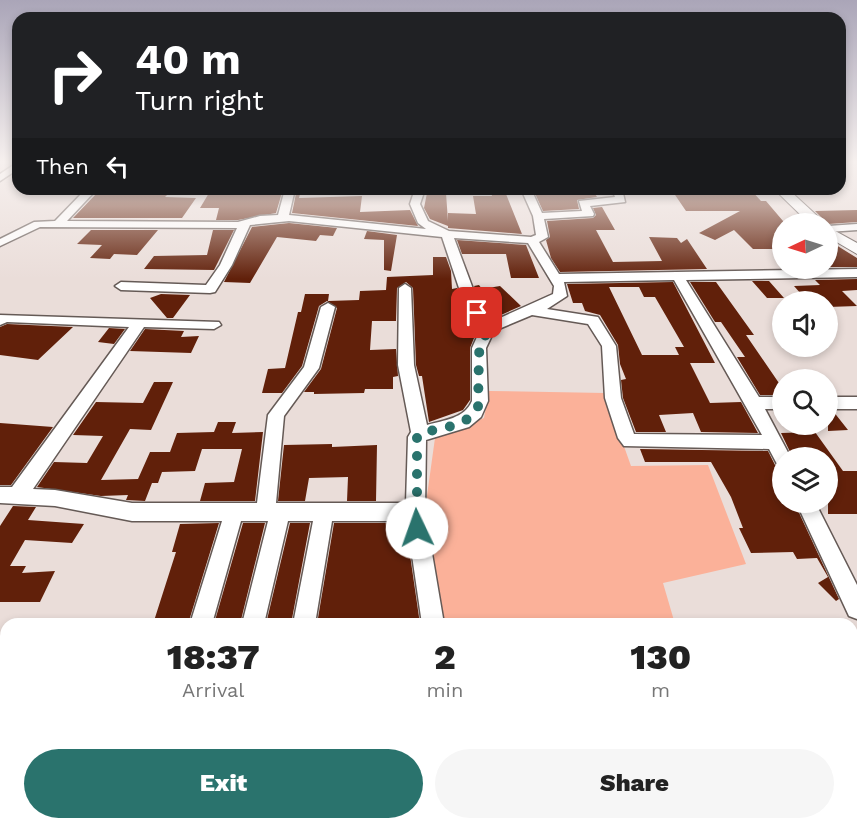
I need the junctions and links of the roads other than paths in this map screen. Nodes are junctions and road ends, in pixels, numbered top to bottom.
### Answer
1 (81, 201) edge
2 (287, 201) edge
3 (416, 201) edge
4 (531, 201) edge
5 (612, 201) edge
6 (793, 201) edge
7 (807, 213) edge
8 (538, 216) junction
9 (283, 218) junction
10 (59, 223) junction
11 (245, 224) junction
12 (857, 227) edge
13 (838, 229) edge
14 (447, 234) junction
15 (838, 237) edge
16 (532, 240) junction
17 (0, 243) edge
18 (857, 250) edge
19 (857, 273) edge
20 (678, 276) junction
21 (555, 278) junction
22 (121, 286) dead end
23 (405, 288) dead end
24 (328, 307) dead end
25 (532, 310) junction
26 (0, 321) edge
27 (140, 322) junction
28 (214, 325) dead end
29 (488, 328) junction
30 (754, 403) junction
31 (772, 403) edge
32 (838, 403) edge
33 (857, 403) edge
34 (420, 434) junction
35 (774, 442) junction
36 (777, 447) edge
37 (9, 496) edge
38 (234, 512) junction
39 (273, 512) junction
40 (415, 512) junction
41 (324, 513) junction
42 (810, 513) edge
43 (857, 608) edge
44 (203, 618) edge
45 (255, 618) edge
46 (304, 618) edge
47 (432, 618) edge

1 - 10 street
2 - 9 street
3 - 14 street
4 - 8 street
5 - 8 street
6 - 7 main road
8 - 16 street
9 - 11 street
9 - 14 street
10 - 11 street
10 - 17 street
11 - 22 street
12 - 13 street
14 - 16 street
14 - 29 street
15 - 18 main road
16 - 21 street
19 - 20 street
20 - 21 street
20 - 30 street
21 - 25 street
23 - 34 street
24 - 39 street
25 - 29 street
25 - 35 street
26 - 27 street
27 - 28 street
27 - 37 street
29 - 34 street
30 - 31 street
30 - 35 street
32 - 33 street
34 - 40 street
35 - 36 street
37 - 38 street
38 - 39 street
38 - 44 street
39 - 41 street
39 - 45 street
40 - 41 street
40 - 47 street
41 - 46 street
42 - 43 street

